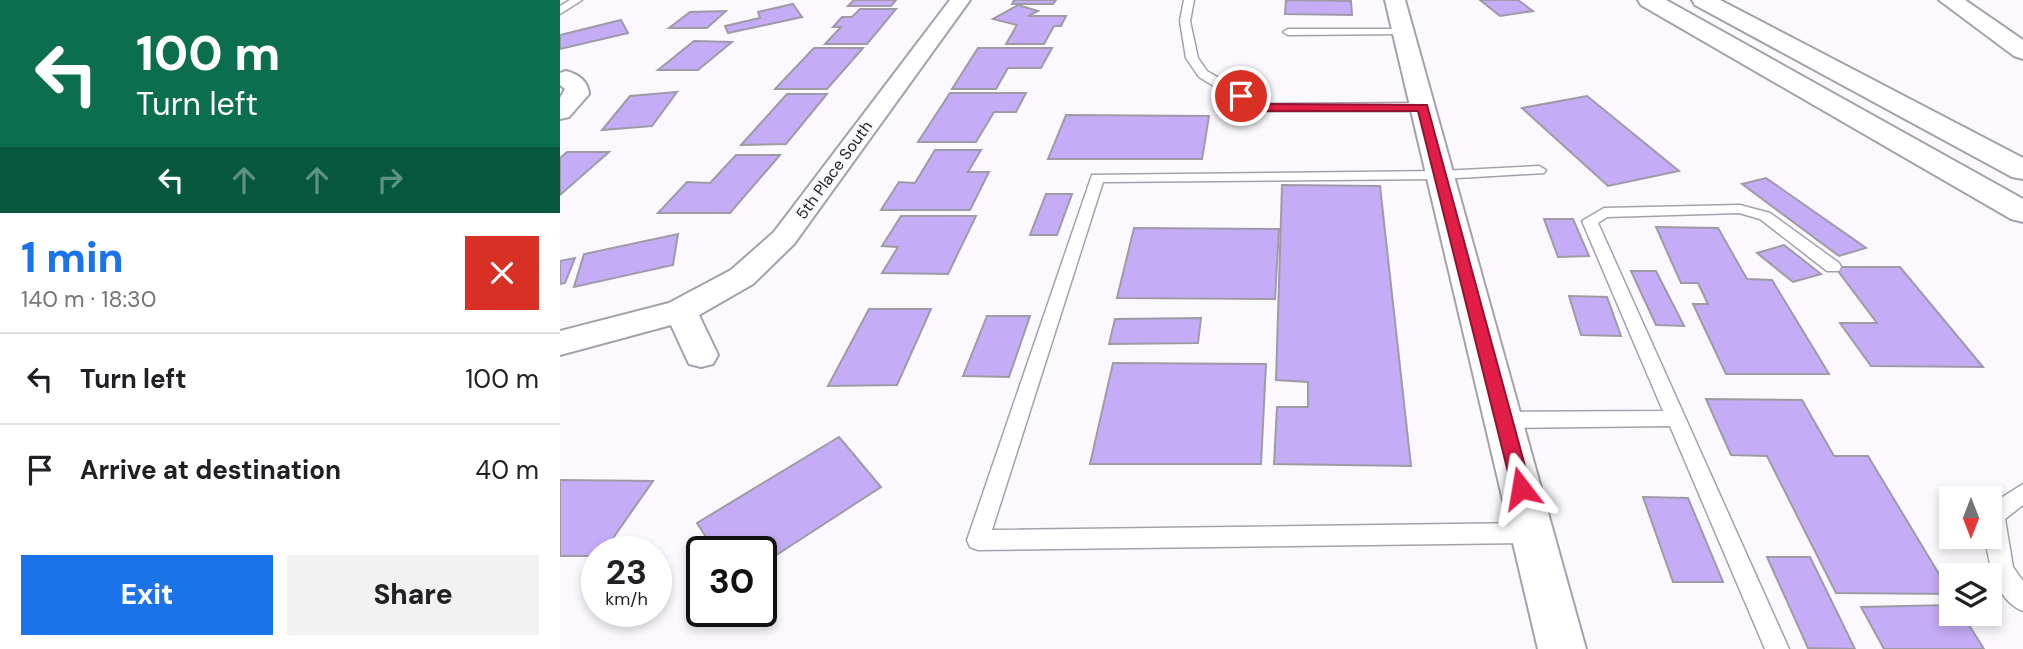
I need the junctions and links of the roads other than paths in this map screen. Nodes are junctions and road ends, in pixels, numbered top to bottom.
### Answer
1 (577, 0) edge
2 (960, 0) edge
3 (1189, 0) edge
4 (1395, 0) edge
5 (1648, 0) edge
6 (1703, 0) edge
7 (1951, 0) edge
8 (560, 10) edge
9 (1287, 32) dead end
10 (1404, 32) junction
11 (2023, 51) edge
12 (566, 78) dead end
13 (1423, 107) junction
14 (560, 112) edge
15 (1539, 170) dead end
16 (2023, 170) edge
17 (1441, 175) junction
18 (2023, 212) edge
19 (1833, 267) dead end
20 (681, 311) junction
21 (560, 343) edge
22 (701, 355) dead end
23 (1676, 418) junction
24 (1504, 420) junction
25 (2023, 493) edge
26 (1533, 533) junction
27 (2023, 600) edge
28 (1562, 649) edge
29 (1777, 649) edge

1 - 8 lane
2 - 20 street, 5th Place South
3 - 13 lane
4 - 10 street
5 - 18 highway
6 - 16 highway
7 - 11 highway
9 - 10 lane
10 - 13 street
12 - 14 street
13 - 17 street
15 - 17 lane
17 - 24 street
17 - 26 lane
19 - 23 lane
20 - 21 street, 5th Place South
20 - 22 street
23 - 24 lane
23 - 29 lane
24 - 26 street
25 - 27 lane
26 - 28 street

